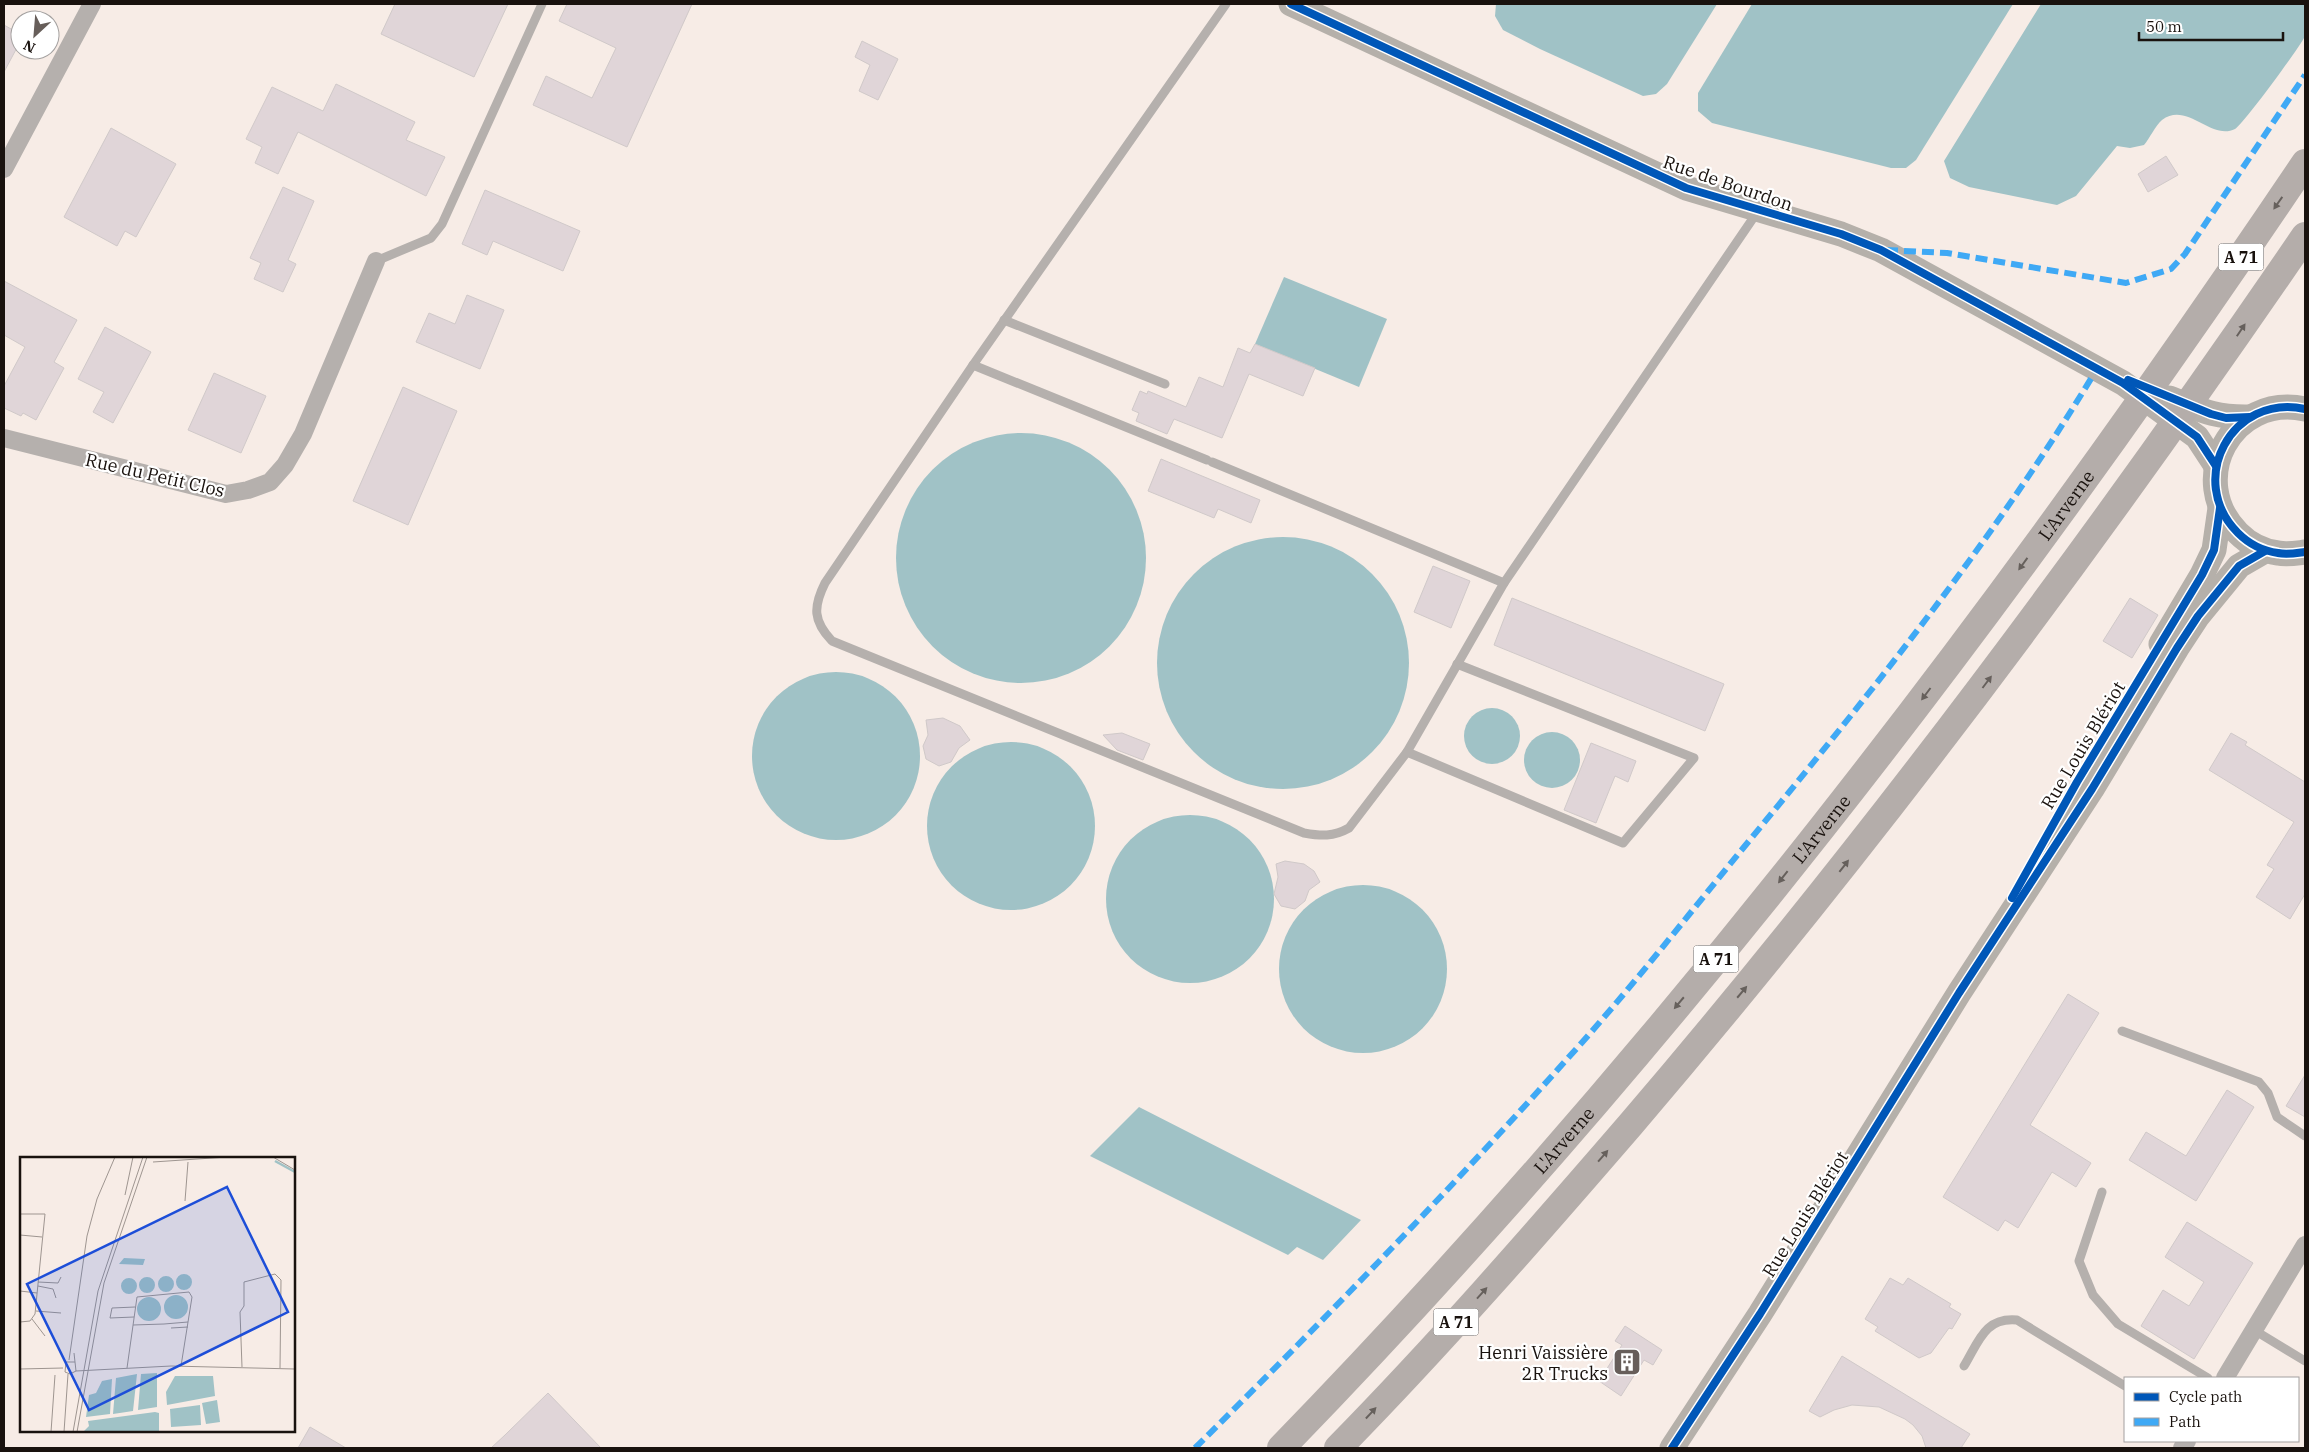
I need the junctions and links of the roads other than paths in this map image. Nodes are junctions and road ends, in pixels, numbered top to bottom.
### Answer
1 (92, 4) edge
2 (542, 4) edge
3 (1226, 4) edge
4 (1291, 4) edge
5 (2305, 163) edge
6 (4, 169) edge
7 (1758, 210) junction
8 (2305, 236) edge
9 (376, 261) joint
10 (1004, 320) junction
11 (973, 365) junction
12 (2098, 368) junction
13 (1165, 384) dead end
14 (2300, 404) edge
15 (2250, 417) junction
16 (4, 438) edge
17 (2216, 466) junction
18 (2220, 508) junction
19 (2265, 551) junction
20 (2305, 552) edge
21 (1504, 583) junction
22 (1457, 664) junction
23 (1407, 752) junction
24 (1959, 993) junction
25 (2122, 1031) dead end
26 (2305, 1136) edge
27 (2102, 1192) dead end
28 (2305, 1245) edge
29 (2254, 1330) junction
30 (2305, 1361) edge
31 (1964, 1366) dead end
32 (2206, 1377) edge
33 (2226, 1377) edge
34 (2124, 1385) edge
35 (1281, 1448) edge
36 (1338, 1448) edge
37 (1672, 1448) edge

1 - 6 street
2 - 9 lane
3 - 10 lane
4 - 7 main road, Rue de Bourdon
5 -> 35 highway, L'Arverne / A 71
7 - 12 main road, Rue de Bourdon
7 - 21 lane
36 -> 8 highway, A 71
9 - 16 street, Rue du Petit Clos
10 - 11 lane
10 - 13 lane
11 - 21 lane
11 - 23 lane
12 - 15 main road, Rue de Bourdon
12 - 17 main road, Rue de Bourdon
14 - 15 main road
15 - 17 main road
17 - 18 main road
18 - 19 main road
18 - 24 main road, Rue Louis Blériot
19 - 20 main road
19 - 24 main road, Rue Louis Blériot
21 - 22 lane
22 - 23 lane
22 - 23 lane
24 - 37 main road, Rue Louis Blériot
25 - 26 lane
27 - 32 lane
28 - 29 street
29 - 30 lane
29 - 33 street
31 - 34 lane

